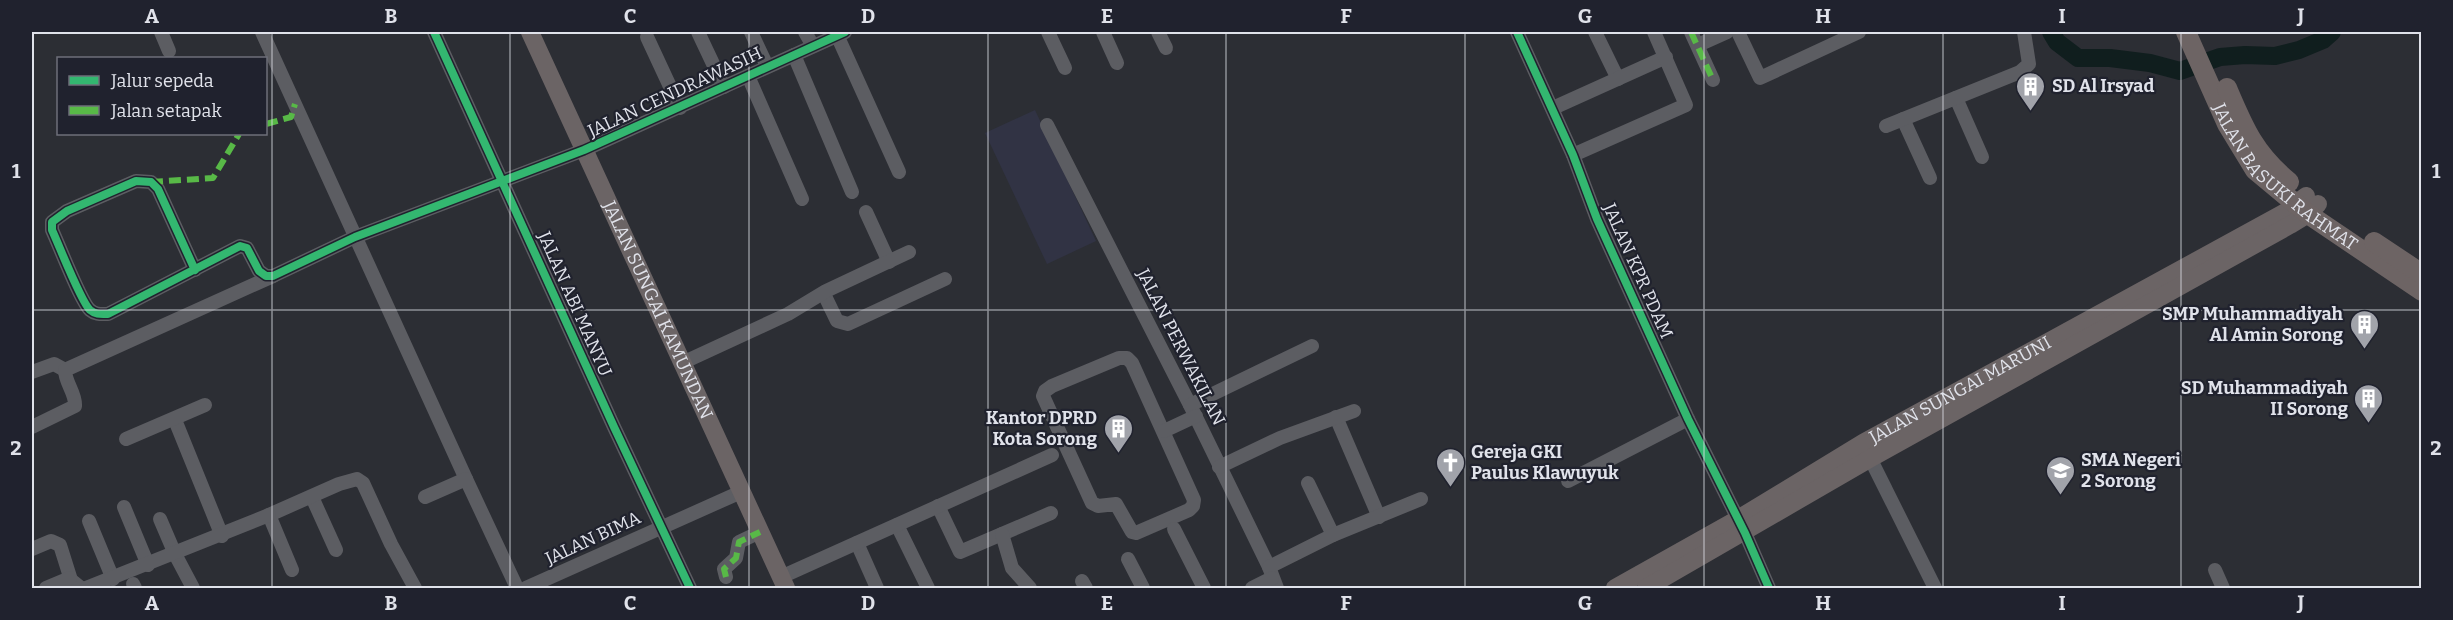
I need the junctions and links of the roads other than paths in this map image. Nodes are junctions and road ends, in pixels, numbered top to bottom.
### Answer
1 (161, 32) edge
2 (262, 32) edge
3 (434, 32) edge
4 (530, 32) edge
5 (698, 32) edge
6 (751, 32) edge
7 (805, 32) edge
8 (1048, 32) edge
9 (1103, 32) edge
10 (1158, 32) edge
11 (1517, 32) edge
12 (1595, 32) edge
13 (1654, 32) edge
14 (1691, 32) edge
15 (1727, 32) edge
16 (1738, 32) edge
17 (1859, 32) edge
18 (2024, 32) edge
19 (841, 33) edge
20 (2191, 33) edge
21 (647, 37) dead end
22 (1698, 45) junction
23 (813, 46) junction
24 (1166, 48) dead end
25 (169, 51) dead end
26 (794, 55) junction
27 (1666, 57) junction
28 (1117, 63) dead end
29 (767, 66) junction
30 (1065, 68) dead end
31 (748, 76) junction
32 (1618, 79) junction
33 (1713, 80) dead end
34 (724, 87) junction
35 (1956, 98) junction
36 (680, 108) junction
37 (1553, 108) junction
38 (1903, 119) junction
39 (1047, 125) dead end
40 (1886, 126) dead end
41 (584, 150) junction
42 (1574, 155) junction
43 (1982, 157) dead end
44 (899, 172) dead end
45 (1930, 178) dead end
46 (502, 181) junction
47 (852, 192) dead end
48 (802, 199) dead end
49 (2307, 205) junction
50 (866, 212) dead end
51 (355, 237) junction
52 (909, 252) dead end
53 (889, 262) junction
54 (195, 270) junction
55 (2421, 274) edge
56 (273, 276) junction
57 (945, 279) dead end
58 (2421, 291) edge
59 (824, 294) junction
60 (1312, 346) dead end
61 (682, 363) junction
62 (65, 370) junction
63 (32, 372) edge
64 (205, 405) dead end
65 (1193, 410) junction
66 (1354, 411) dead end
67 (1336, 417) junction
68 (1688, 419) junction
69 (175, 420) junction
70 (32, 427) edge
71 (1164, 430) junction
72 (126, 439) dead end
73 (1867, 450) junction
74 (1052, 455) dead end
75 (1220, 467) junction
76 (466, 479) junction
77 (1568, 481) dead end
78 (1308, 483) dead end
79 (741, 492) junction
80 (312, 497) junction
81 (425, 497) dead end
82 (1421, 499) dead end
83 (938, 506) junction
84 (124, 507) dead end
85 (1051, 513) dead end
86 (269, 515) junction
87 (1379, 517) junction
88 (160, 519) dead end
89 (89, 521) dead end
90 (897, 525) junction
91 (661, 526) junction
92 (1741, 526) junction
93 (1174, 529) dead end
94 (760, 532) junction
95 (1002, 534) junction
96 (1333, 535) junction
97 (222, 536) junction
98 (857, 543) junction
99 (32, 549) edge
100 (336, 550) dead end
101 (175, 554) junction
102 (1128, 559) dead end
103 (148, 565) junction
104 (292, 570) dead end
105 (2215, 570) dead end
106 (726, 577) dead end
107 (70, 578) junction
108 (1273, 578) edge
109 (113, 579) junction
110 (783, 583) edge
111 (46, 588) edge
112 (81, 588) edge
113 (86, 588) edge
114 (193, 588) edge
115 (415, 588) edge
116 (517, 588) edge
117 (526, 588) edge
118 (690, 588) edge
119 (877, 588) edge
120 (928, 588) edge
121 (1030, 588) edge
122 (1143, 588) edge
123 (1204, 588) edge
124 (1252, 588) edge
125 (1615, 588) edge
126 (1646, 588) edge
127 (1769, 588) edge
128 (1935, 588) edge
129 (2223, 588) edge

1 - 25 street
2 - 51 street
3 - 46 street, JALAN ABI MANYU
4 - 41 main road, JALAN SUNGAI KAMUNDAN
5 - 34 street
6 - 29 street
7 - 23 street
8 - 30 street
9 - 28 street
10 - 24 street
11 - 37 street, JALAN KPR PDAM
12 - 32 street
13 - 27 street
14 - 22 street
15 - 22 street
16 - 17 street
18 - 35 street
19 - 23 street, JALAN CENDRAWASIH
19 - 44 street
20 - 49 highway, JALAN BASUKI RAHMAT
21 - 36 street
22 - 33 street
23 - 26 street, JALAN CENDRAWASIH
26 - 29 street, JALAN CENDRAWASIH
26 - 47 street
27 - 32 street
27 - 42 street
29 - 31 street, JALAN CENDRAWASIH
31 - 34 street, JALAN CENDRAWASIH
31 - 48 street
32 - 37 street
34 - 36 street, JALAN CENDRAWASIH
35 - 38 street
35 - 43 street
36 - 41 street, JALAN CENDRAWASIH
37 - 42 street, JALAN KPR PDAM
38 - 40 street
38 - 45 street
39 - 65 street, JALAN PERWAKILAN
41 - 46 street, JALAN CENDRAWASIH
41 - 61 main road, JALAN SUNGAI KAMUNDAN
42 - 68 street, JALAN KPR PDAM
46 - 51 street, JALAN CENDRAWASIH
46 - 91 street, JALAN ABI MANYU
49 - 55 highway, JALAN BASUKI RAHMAT
49 - 58 highway, JALAN BASUKI RAHMAT
49 - 73 main road, JALAN SUNGAI MARUNI
50 - 53 street
51 - 56 street, JALAN CENDRAWASIH
51 - 76 street
52 - 53 street
53 - 59 street
54 - 54 street
54 - 56 street
56 - 62 street, JALAN CENDRAWASIH
57 - 59 street
59 - 61 street
60 - 65 street
61 - 79 main road, JALAN SUNGAI KAMUNDAN
62 - 63 street
62 - 70 street
64 - 69 street
65 - 71 street
65 - 75 street, JALAN PERWAKILAN
66 - 67 street
67 - 75 street
67 - 87 street
68 - 77 street
68 - 92 street, JALAN KPR PDAM
69 - 72 street
69 - 97 street
71 - 71 street
73 - 92 main road, JALAN SUNGAI MARUNI
73 - 128 street
74 - 83 street
75 - 108 street, JALAN PERWAKILAN
76 - 81 street
76 - 116 street
78 - 96 street
79 - 91 street, JALAN BIMA
79 - 94 main road, JALAN SUNGAI KAMUNDAN
80 - 86 street
80 - 100 street
80 - 115 street
82 - 87 street
83 - 90 street
83 - 95 street
84 - 103 street
85 - 95 street
86 - 97 street
86 - 104 street
87 - 96 street
88 - 101 street
89 - 109 street
90 - 98 street
90 - 120 street
91 - 117 street, JALAN BIMA
91 - 118 street, JALAN ABI MANYU
92 - 125 main road, JALAN SUNGAI MARUNI
92 - 126 main road, JALAN SUNGAI MARUNI
92 - 127 street, JALAN KPR PDAM
93 - 123 street
94 - 106 street
94 - 110 main road, JALAN SUNGAI KAMUNDAN
95 - 121 street
96 - 108 street
97 - 101 street
98 - 110 street
98 - 119 street
99 - 107 street
101 - 103 street
101 - 114 street
102 - 122 street
103 - 109 street
105 - 129 street
107 - 111 street
107 - 112 street
108 - 124 street
109 - 113 street

